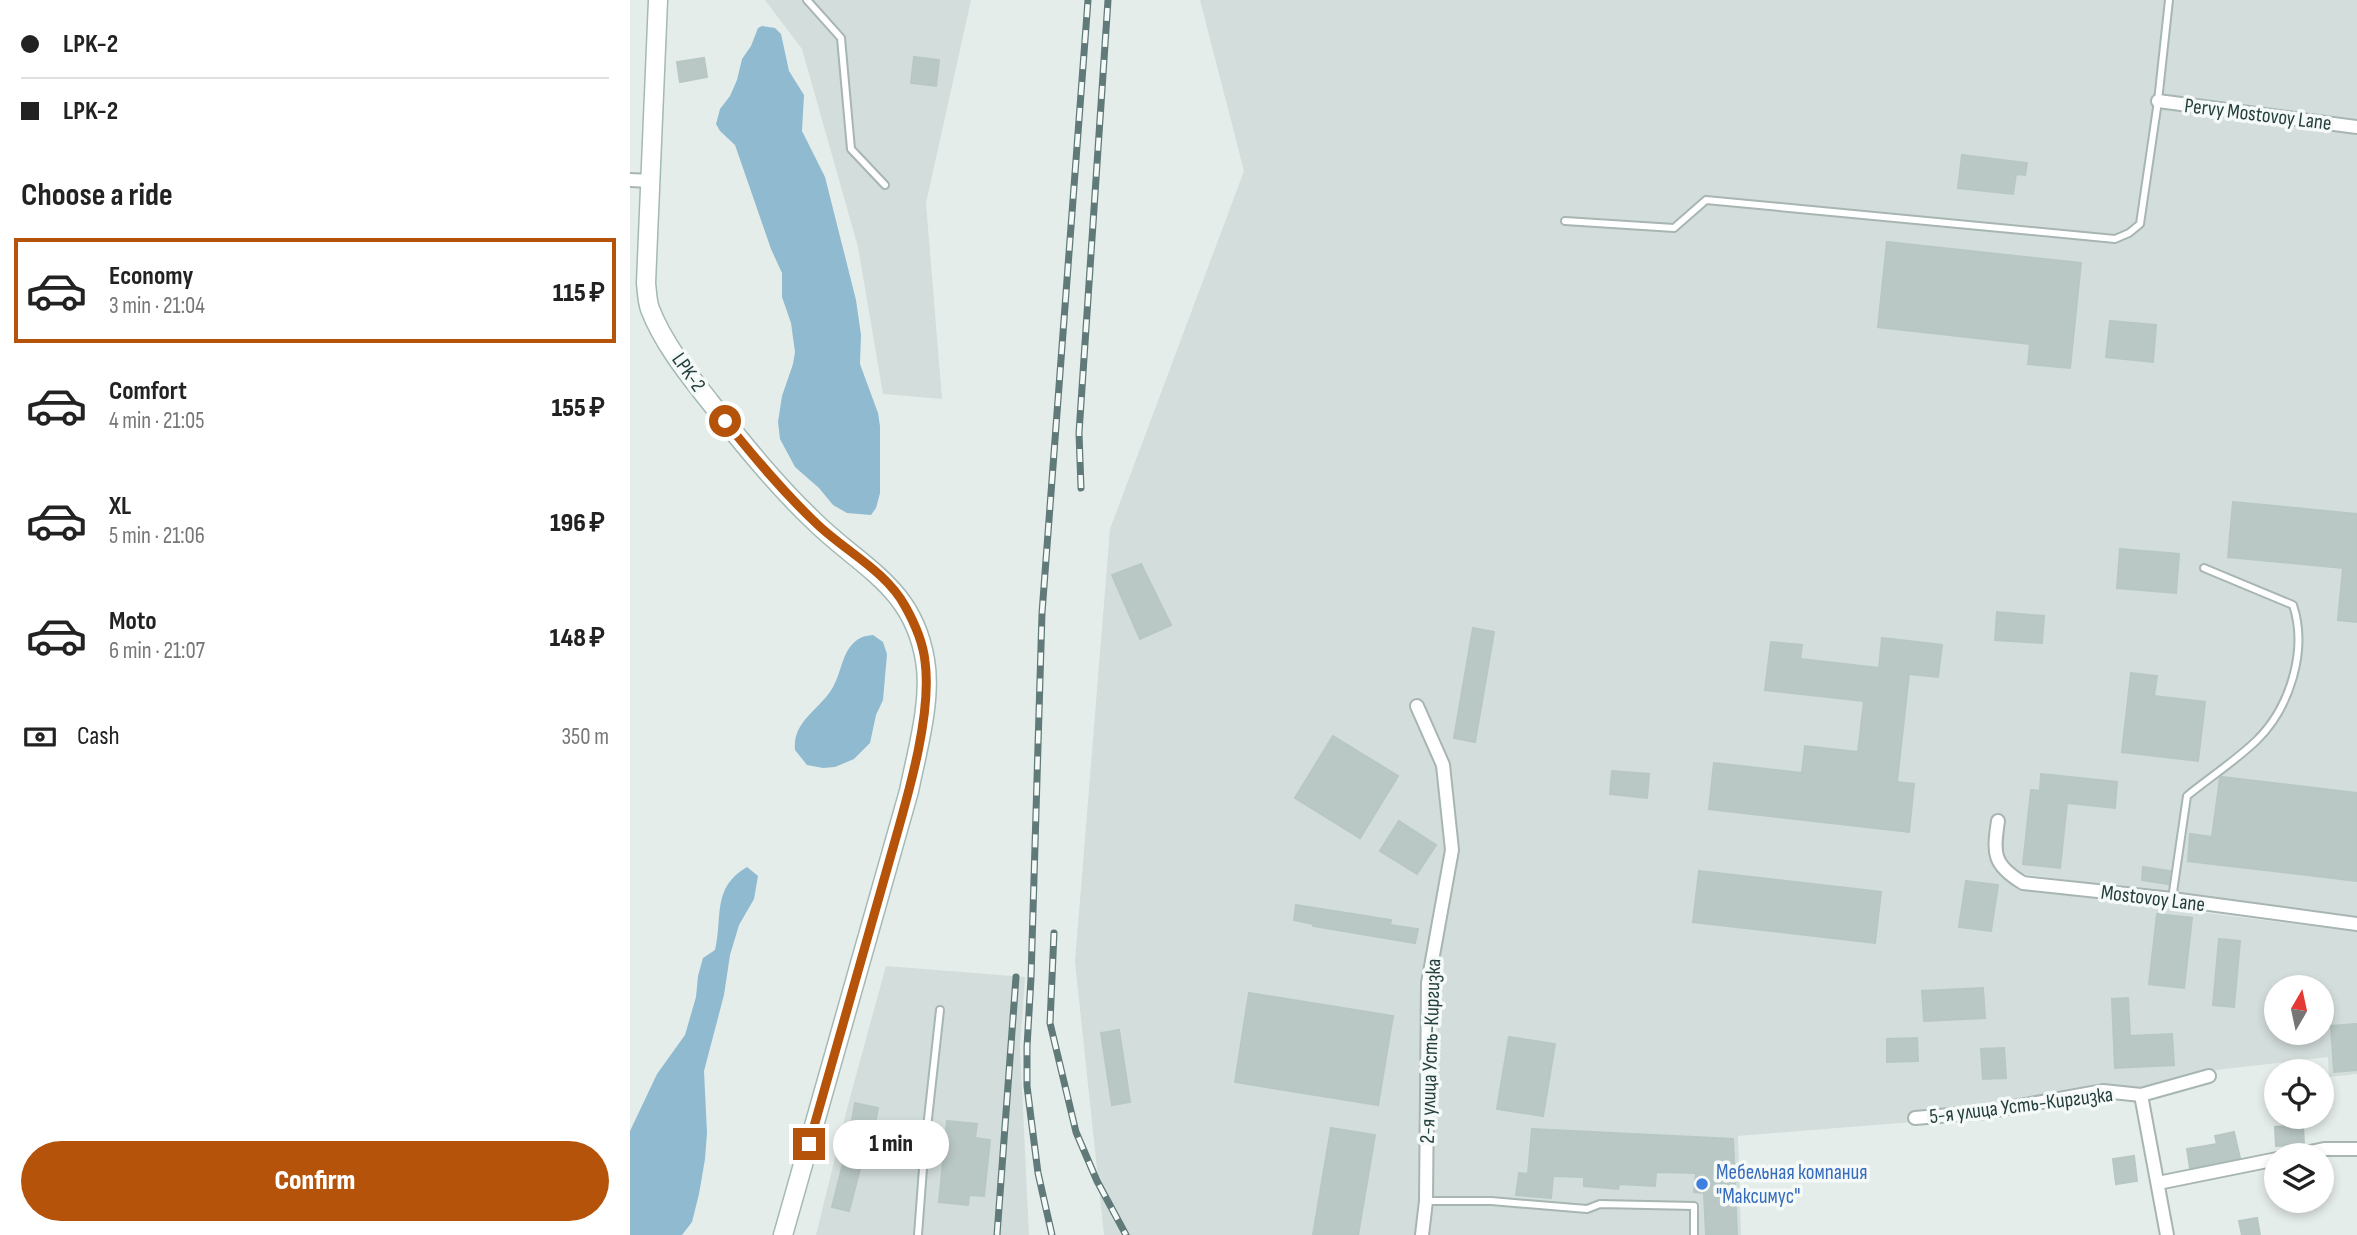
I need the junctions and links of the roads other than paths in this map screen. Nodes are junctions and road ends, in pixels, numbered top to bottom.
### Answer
1 (658, 0) edge
2 (807, 0) edge
3 (2169, 0) edge
4 (2158, 101) junction
5 (2357, 127) edge
6 (630, 180) edge
7 (651, 181) junction
8 (885, 185) dead end
9 (1565, 220) dead end
10 (2204, 568) dead end
11 (1417, 706) dead end
12 (1998, 821) dead end
13 (2172, 899) junction
14 (2357, 924) edge
15 (940, 1010) dead end
16 (2209, 1076) dead end
17 (2141, 1095) junction
18 (1915, 1118) dead end
19 (2334, 1149) edge
20 (2357, 1149) edge
21 (2264, 1162) edge
22 (2158, 1183) junction
23 (1426, 1201) junction
24 (783, 1235) edge
25 (918, 1235) edge
26 (1422, 1235) edge
27 (1694, 1235) edge
28 (2167, 1235) edge

1 - 7 street, LPK-2
2 - 8 lane
3 - 4 lane
4 - 5 street, Pervy Mostovoy Lane
4 - 9 lane
6 - 7 street
7 - 24 street, LPK-2
10 - 13 lane
11 - 23 street, 2-я улица Усть-Киргизка
12 - 13 street, Mostovoy Lane
13 - 14 street, Mostovoy Lane
15 - 25 lane
16 - 17 street, 5-я улица Усть-Киргизка
17 - 18 street, 5-я улица Усть-Киргизка
17 - 22 street
19 - 20 street
21 - 22 street
22 - 28 street
23 - 26 street, 2-я улица Усть-Киргизка
23 - 27 lane

